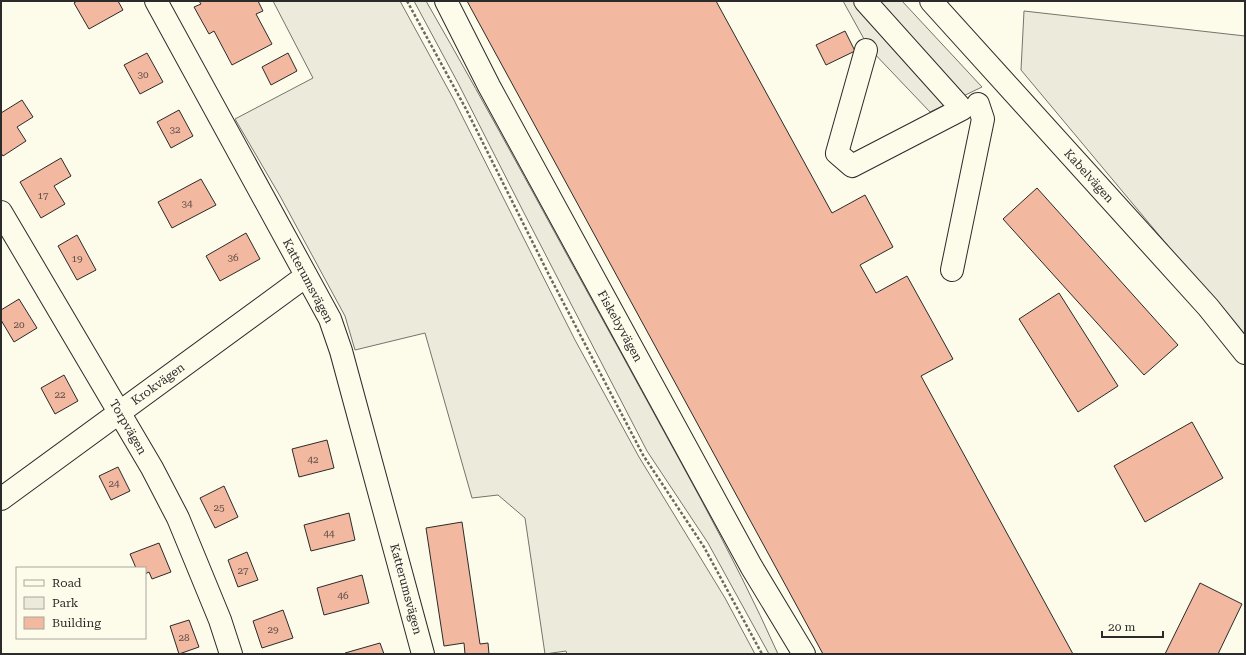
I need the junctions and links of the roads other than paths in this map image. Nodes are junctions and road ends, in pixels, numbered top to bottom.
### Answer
1 (156, 1) edge
2 (436, 1) edge
3 (446, 1) edge
4 (865, 1) edge
5 (931, 1) edge
6 (866, 50) dead end
7 (1005, 83) junction
8 (489, 86) junction
9 (970, 106) junction
10 (1, 212) edge
11 (952, 270) dead end
12 (306, 276) junction
13 (1245, 353) edge
14 (119, 412) junction
15 (4, 491) edge
16 (751, 566) junction
17 (231, 654) edge
18 (423, 654) edge
19 (787, 654) edge
20 (804, 654) edge

1 - 12 street, Katterumsvägen
2 - 8 street, Fiskebyvägen
3 - 8 street, Fiskebyvägen
4 - 9 street
5 - 7 street, Kabelvägen
6 - 9 street
7 - 9 street
7 - 13 street, Kabelvägen
8 - 16 street, Fiskebyvägen
9 - 11 street
10 - 14 street, Torpvägen
12 - 14 street, Krokvägen
12 - 18 street, Katterumsvägen
14 - 15 street, Krokvägen
14 - 17 street, Torpvägen
16 - 19 street, Fiskebyvägen
16 - 20 street, Fiskebyvägen

